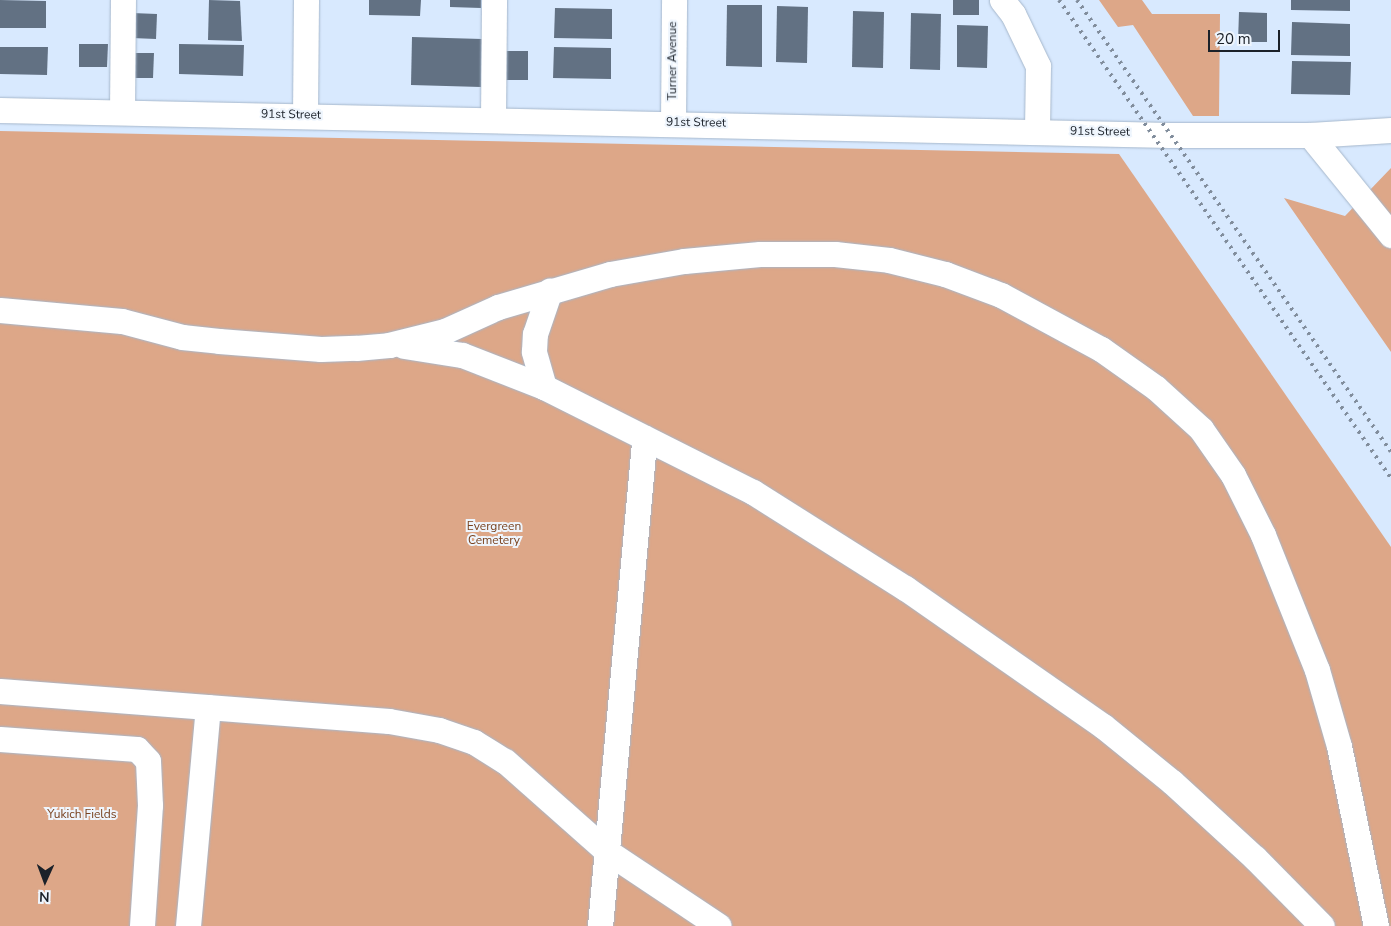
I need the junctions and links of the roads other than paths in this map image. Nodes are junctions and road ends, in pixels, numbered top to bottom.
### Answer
1 (123, 0) edge
2 (306, 0) edge
3 (494, 0) edge
4 (674, 0) edge
5 (1002, 0) edge
6 (0, 110) edge
7 (122, 112) junction
8 (305, 115) junction
9 (493, 119) junction
10 (673, 122) junction
11 (1391, 130) edge
12 (1037, 131) junction
13 (1310, 135) junction
14 (1391, 235) edge
15 (550, 290) junction
16 (0, 310) edge
17 (390, 345) junction
18 (544, 387) junction
19 (644, 438) junction
20 (0, 691) edge
21 (208, 706) junction
22 (0, 739) edge
23 (608, 852) junction
24 (142, 926) edge
25 (188, 926) edge
26 (600, 926) edge
27 (719, 926) edge
28 (1322, 926) edge
29 (1376, 926) edge

1 - 7 street
2 - 8 street
3 - 9 street
4 - 10 street, Turner Avenue
5 - 12 street
6 - 7 street, 91st Street
7 - 8 street, 91st Street
8 - 9 street, 91st Street
9 - 10 street, 91st Street
10 - 12 street, 91st Street
11 - 13 street, 91st Street
12 - 13 street, 91st Street
13 - 14 street
15 - 17 street
15 - 18 street
15 - 29 street
16 - 17 street
17 - 18 street
18 - 19 street
19 - 23 street
19 - 28 street
20 - 21 street
21 - 23 street
21 - 25 street
22 - 24 street
23 - 26 street
23 - 27 street

